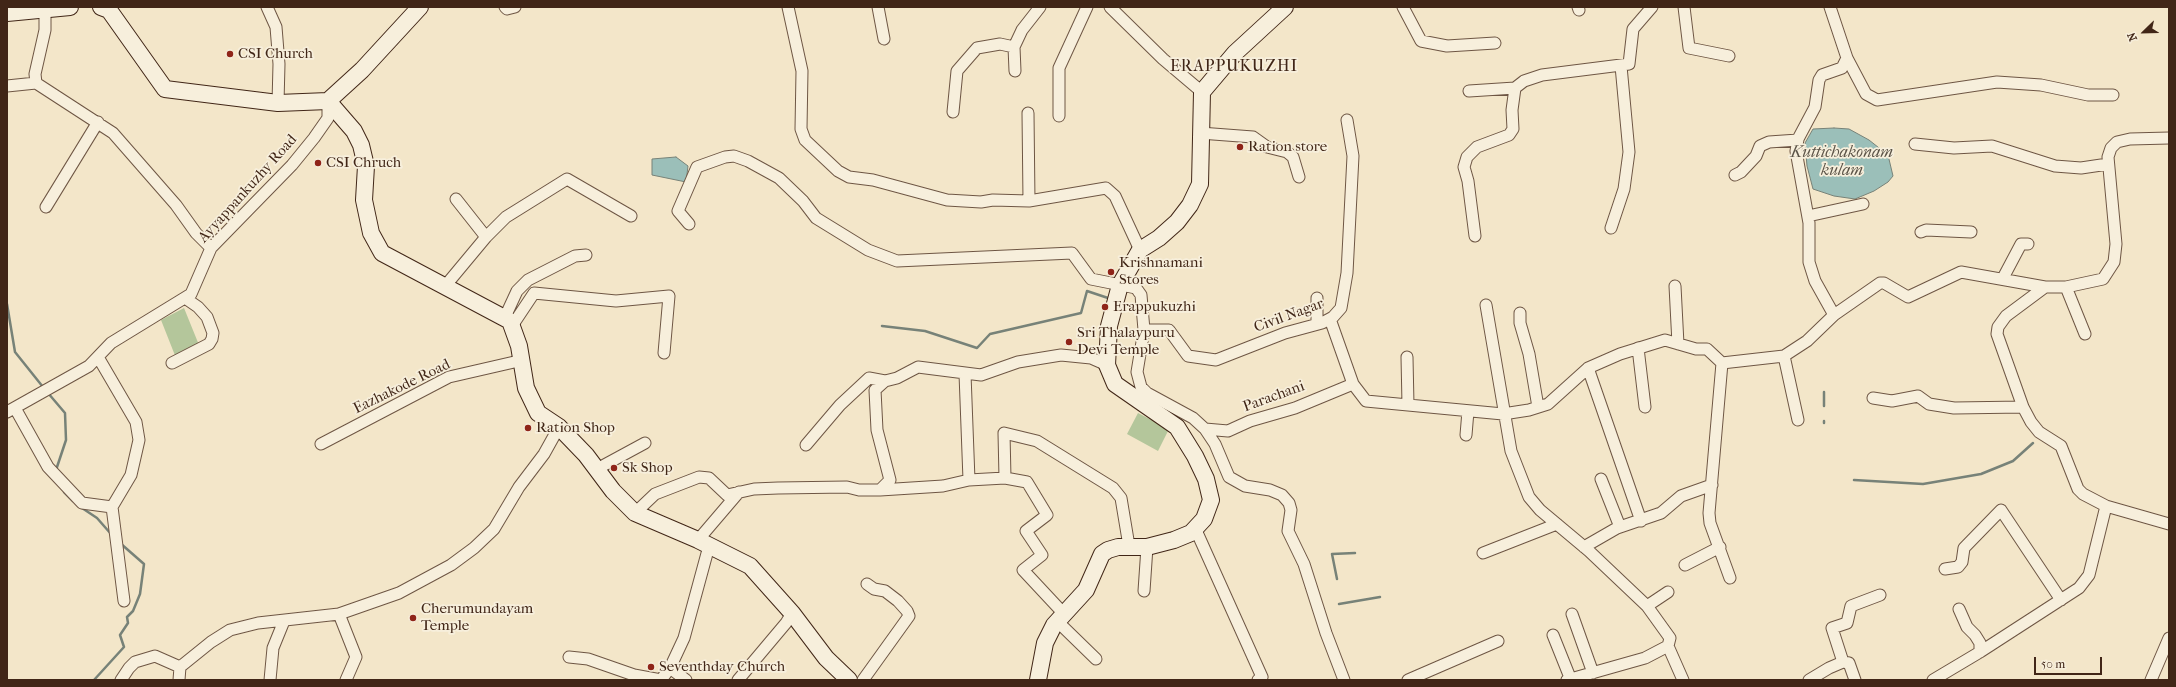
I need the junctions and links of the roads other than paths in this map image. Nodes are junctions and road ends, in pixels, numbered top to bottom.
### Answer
1 (70, 7) edge
2 (267, 7) edge
3 (420, 7) edge
4 (505, 7) edge
5 (515, 7) edge
6 (788, 7) edge
7 (878, 7) edge
8 (1040, 7) edge
9 (1087, 7) edge
10 (1110, 7) edge
11 (1285, 7) edge
12 (1403, 7) edge
13 (1652, 7) edge
14 (1684, 7) edge
15 (1830, 7) edge
16 (107, 8) edge
17 (45, 10) junction
18 (7, 13) edge
19 (884, 39) dead end
20 (1495, 43) dead end
21 (1014, 47) junction
22 (1729, 56) dead end
23 (1847, 58) junction
24 (1621, 66) junction
25 (1015, 71) dead end
26 (36, 83) junction
27 (7, 86) edge
28 (1515, 88) junction
29 (1469, 91) dead end
30 (1202, 92) junction
31 (2113, 95) dead end
32 (328, 101) junction
33 (278, 103) junction
34 (953, 112) dead end
35 (1028, 113) dead end
36 (1059, 116) dead end
37 (1347, 120) dead end
38 (98, 122) junction
39 (1200, 133) junction
40 (2169, 138) edge
41 (1798, 140) junction
42 (1915, 144) dead end
43 (2108, 164) junction
44 (1735, 174) dead end
45 (1299, 177) dead end
46 (456, 199) dead end
47 (1029, 201) junction
48 (1863, 204) dead end
49 (46, 207) dead end
50 (631, 216) dead end
51 (1808, 216) junction
52 (689, 224) dead end
53 (1611, 228) dead end
54 (1921, 232) dead end
55 (1971, 232) dead end
56 (1476, 236) dead end
57 (486, 237) junction
58 (2028, 244) dead end
59 (211, 248) junction
60 (1140, 250) junction
61 (586, 255) dead end
62 (2003, 278) junction
63 (446, 285) junction
64 (1120, 285) junction
65 (1675, 286) dead end
66 (2045, 287) junction
67 (2066, 287) junction
68 (185, 298) junction
69 (1317, 298) dead end
70 (1486, 305) dead end
71 (1520, 313) dead end
72 (1834, 315) junction
73 (1330, 319) junction
74 (508, 322) junction
75 (1317, 324) junction
76 (1144, 330) junction
77 (2085, 334) dead end
78 (1678, 344) junction
79 (1638, 348) junction
80 (664, 352) dead end
81 (1784, 356) junction
82 (98, 357) junction
83 (1407, 357) dead end
84 (523, 360) junction
85 (172, 363) dead end
86 (1722, 363) junction
87 (1107, 366) junction
88 (1588, 368) junction
89 (965, 374) junction
90 (886, 381) junction
91 (1353, 384) junction
92 (1872, 398) dead end
93 (1408, 405) junction
94 (2023, 407) junction
95 (1538, 408) junction
96 (1645, 408) dead end
97 (11, 410) edge
98 (1468, 411) junction
99 (1503, 414) junction
100 (1798, 420) dead end
101 (558, 427) junction
102 (1205, 429) junction
103 (1466, 435) dead end
104 (646, 443) dead end
105 (321, 444) dead end
106 (806, 445) dead end
107 (597, 469) junction
108 (1005, 478) junction
109 (1601, 479) dead end
110 (969, 480) junction
111 (1712, 485) junction
112 (880, 490) junction
113 (738, 492) junction
114 (2106, 506) junction
115 (112, 507) junction
116 (635, 513) junction
117 (1641, 521) junction
118 (1557, 524) junction
119 (2169, 524) edge
120 (1620, 527) junction
121 (1195, 528) junction
122 (704, 543) junction
123 (1129, 546) junction
124 (1147, 547) junction
125 (1584, 547) junction
126 (1720, 547) junction
127 (1483, 553) dead end
128 (1685, 565) dead end
129 (1945, 569) dead end
130 (1730, 578) dead end
131 (867, 584) dead end
132 (1144, 592) dead end
133 (1668, 592) dead end
134 (1880, 595) dead end
135 (2061, 600) junction
136 (124, 601) dead end
137 (1647, 606) junction
138 (1959, 609) dead end
139 (792, 612) junction
140 (339, 614) junction
141 (1572, 614) dead end
142 (1061, 618) junction
143 (284, 620) junction
144 (1553, 635) dead end
145 (2169, 638) edge
146 (1498, 641) dead end
147 (1668, 646) junction
148 (1980, 652) junction
149 (569, 657) dead end
150 (1096, 659) dead end
151 (1843, 662) junction
152 (180, 667) junction
153 (670, 668) junction
154 (1593, 673) junction
155 (1346, 678) edge
156 (1939, 679) edge
157 (121, 680) edge
158 (179, 680) edge
159 (270, 680) edge
160 (346, 680) edge
161 (661, 680) edge
162 (686, 680) edge
163 (738, 680) edge
164 (849, 680) edge
165 (863, 680) edge
166 (1038, 680) edge
167 (1258, 680) edge
168 (1408, 680) edge
169 (1570, 680) edge
170 (1683, 680) edge
171 (1809, 680) edge
172 (1855, 680) edge
173 (2151, 680) edge

1 - 17 street
2 - 33 street
3 - 32 street
4 - 5 street
6 - 47 street
7 - 19 street
8 - 21 street
9 - 36 street
10 - 30 street
11 - 30 street
12 - 20 street
13 - 24 street
14 - 22 street
15 - 23 street
16 - 33 street
17 - 18 street
17 - 26 street
21 - 25 street
21 - 34 street
23 - 31 street
23 - 41 street
24 - 28 street
24 - 53 street
26 - 27 street
26 - 38 street
28 - 29 street
28 - 56 street
30 - 39 street
32 - 33 street
32 - 59 street, Ayyappankuzhy Road
32 - 63 street
35 - 47 street
37 - 73 street, Civil Nagar
38 - 49 street
38 - 59 street
39 - 45 street
39 - 60 street
40 - 43 street
41 - 44 street
41 - 51 street
42 - 43 street
43 - 67 street
46 - 57 street
47 - 60 street
48 - 51 street
50 - 57 street
51 - 72 street
52 - 64 street
54 - 55 street
57 - 63 street
58 - 62 street
59 - 68 street, Ayyappankuzhy Road
60 - 64 street
61 - 74 street
62 - 66 street
62 - 72 street
63 - 74 street
64 - 76 street
64 - 87 street
65 - 78 street
66 - 67 street
66 - 94 street
67 - 77 street
68 - 82 street, Ayyappankuzhy Road
68 - 85 street
69 - 75 street
70 - 99 street
71 - 95 street
72 - 81 street
73 - 75 street, Civil Nagar
73 - 91 street
74 - 80 street
74 - 84 street
75 - 76 street, Civil Nagar
76 - 102 street
78 - 79 street
78 - 86 street
79 - 88 street
79 - 96 street
81 - 86 street
81 - 100 street
82 - 97 street, Ayyappankuzhy Road
82 - 115 street
83 - 93 street
84 - 101 street
84 - 105 street, Eazhakode Road
86 - 111 street
87 - 89 street
87 - 121 street
88 - 95 street
88 - 117 street
89 - 90 street
89 - 110 street
90 - 106 street
90 - 112 street
91 - 93 street
91 - 102 street, Parachani
92 - 94 street
93 - 98 street
94 - 114 street
95 - 99 street
97 - 115 street
98 - 99 street
98 - 103 street
99 - 118 street
101 - 107 street
101 - 140 street
102 - 155 street
104 - 107 street
107 - 116 street
108 - 110 street
108 - 123 street
108 - 142 street
109 - 120 street
110 - 112 street
111 - 117 street
111 - 126 street
112 - 113 street
113 - 116 street
113 - 122 street
114 - 119 street
114 - 135 street
115 - 136 street
116 - 122 street
117 - 120 street
118 - 125 street
118 - 127 street
120 - 125 street
121 - 124 street
121 - 167 street
122 - 139 street
122 - 153 street
123 - 124 street
123 - 142 street
124 - 132 street
125 - 137 street
126 - 128 street
126 - 130 street
129 - 135 street
131 - 165 street
133 - 137 street
134 - 151 street
135 - 148 street
137 - 147 street
138 - 148 street
139 - 163 street
139 - 164 street
140 - 143 street
140 - 160 street
141 - 154 street
142 - 150 street
142 - 166 street
143 - 152 street
143 - 159 street
144 - 169 street
145 - 173 street
146 - 168 street
147 - 154 street
147 - 170 street
148 - 156 street
149 - 161 street
151 - 171 street
151 - 172 street
152 - 157 street
152 - 158 street
153 - 161 street
153 - 162 street
154 - 169 street

